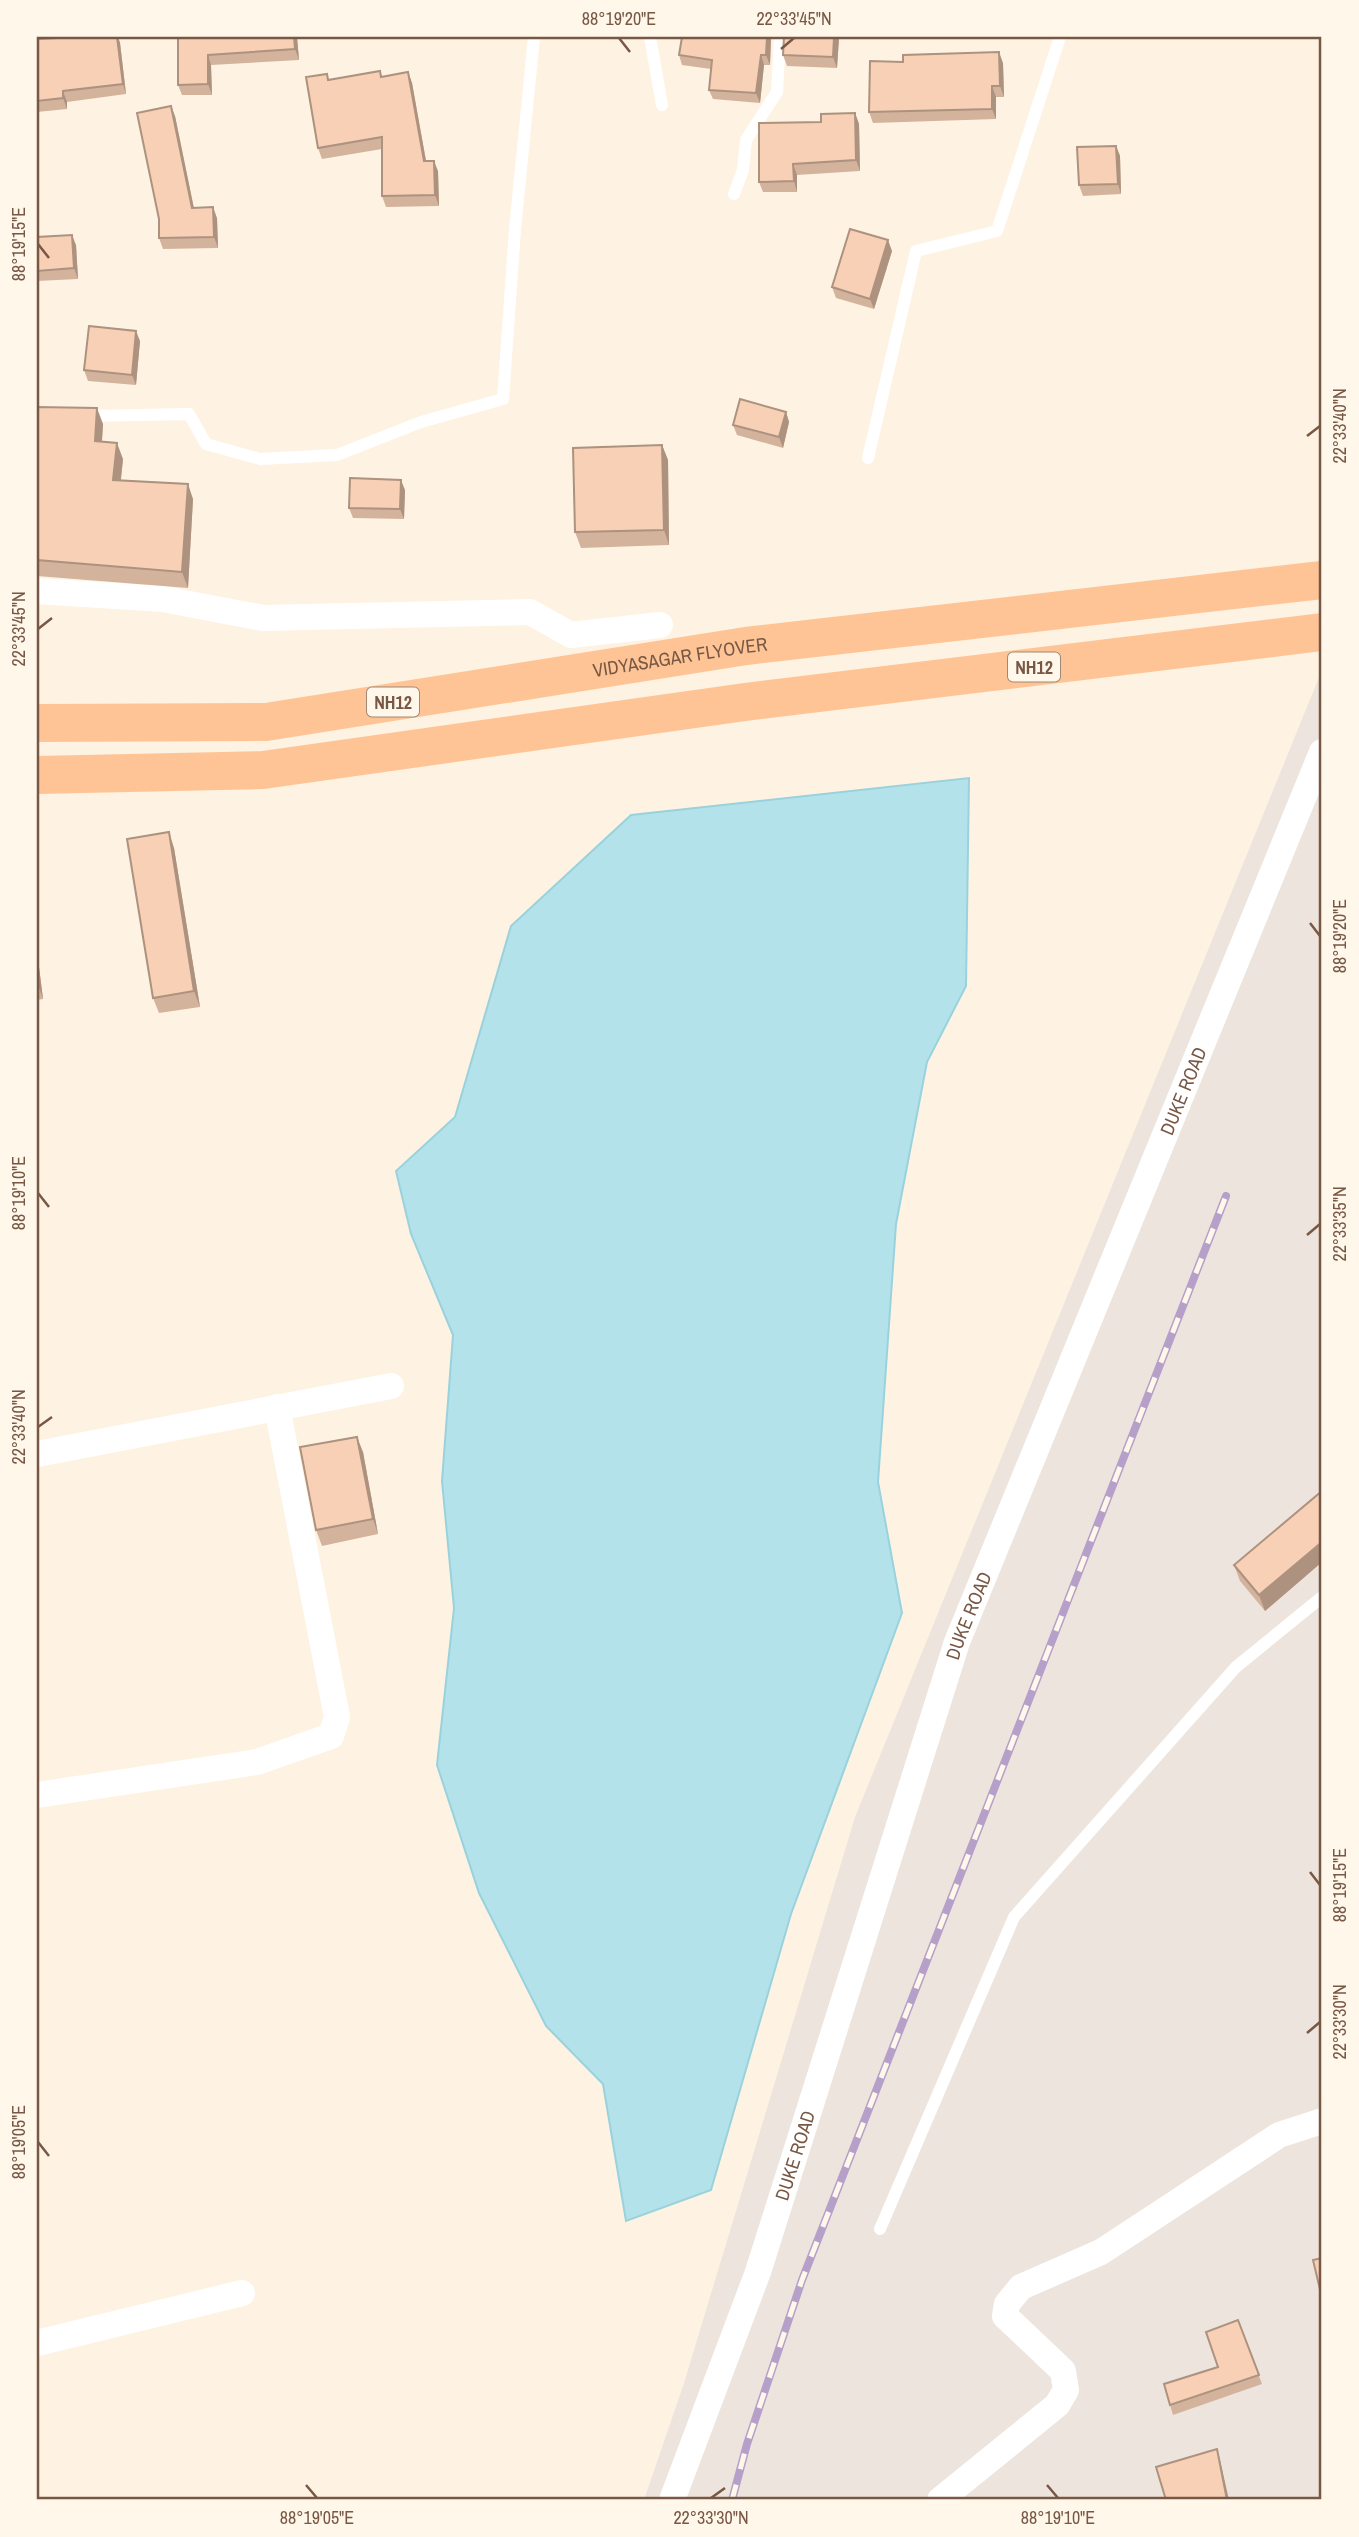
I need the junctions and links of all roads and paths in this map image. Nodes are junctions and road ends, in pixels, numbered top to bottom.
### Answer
1 (534, 37) edge
2 (650, 37) edge
3 (780, 37) edge
4 (1060, 37) edge
5 (662, 105) dead end
6 (734, 194) dead end
7 (73, 416) edge
8 (868, 458) dead end
9 (1322, 580) edge
10 (37, 591) edge
11 (660, 625) dead end
12 (1322, 632) edge
13 (37, 723) edge
14 (1322, 752) edge
15 (37, 775) edge
16 (391, 1386) dead end
17 (278, 1407) junction
18 (37, 1454) edge
19 (1322, 1597) edge
20 (37, 1796) edge
21 (1322, 2121) edge
22 (880, 2229) dead end
23 (242, 2293) dead end
24 (37, 2343) edge
25 (672, 2500) edge
26 (940, 2500) edge

1 - 7 lane
2 - 5 lane
3 - 6 lane
4 - 8 lane
9 - 13 highway, VIDYASAGAR FLYOVER / NH12
10 - 11 street
12 - 15 highway, NH12
14 - 25 street, DUKE ROAD
16 - 17 street
17 - 18 street
17 - 20 street
19 - 22 lane
21 - 26 street
23 - 24 street

